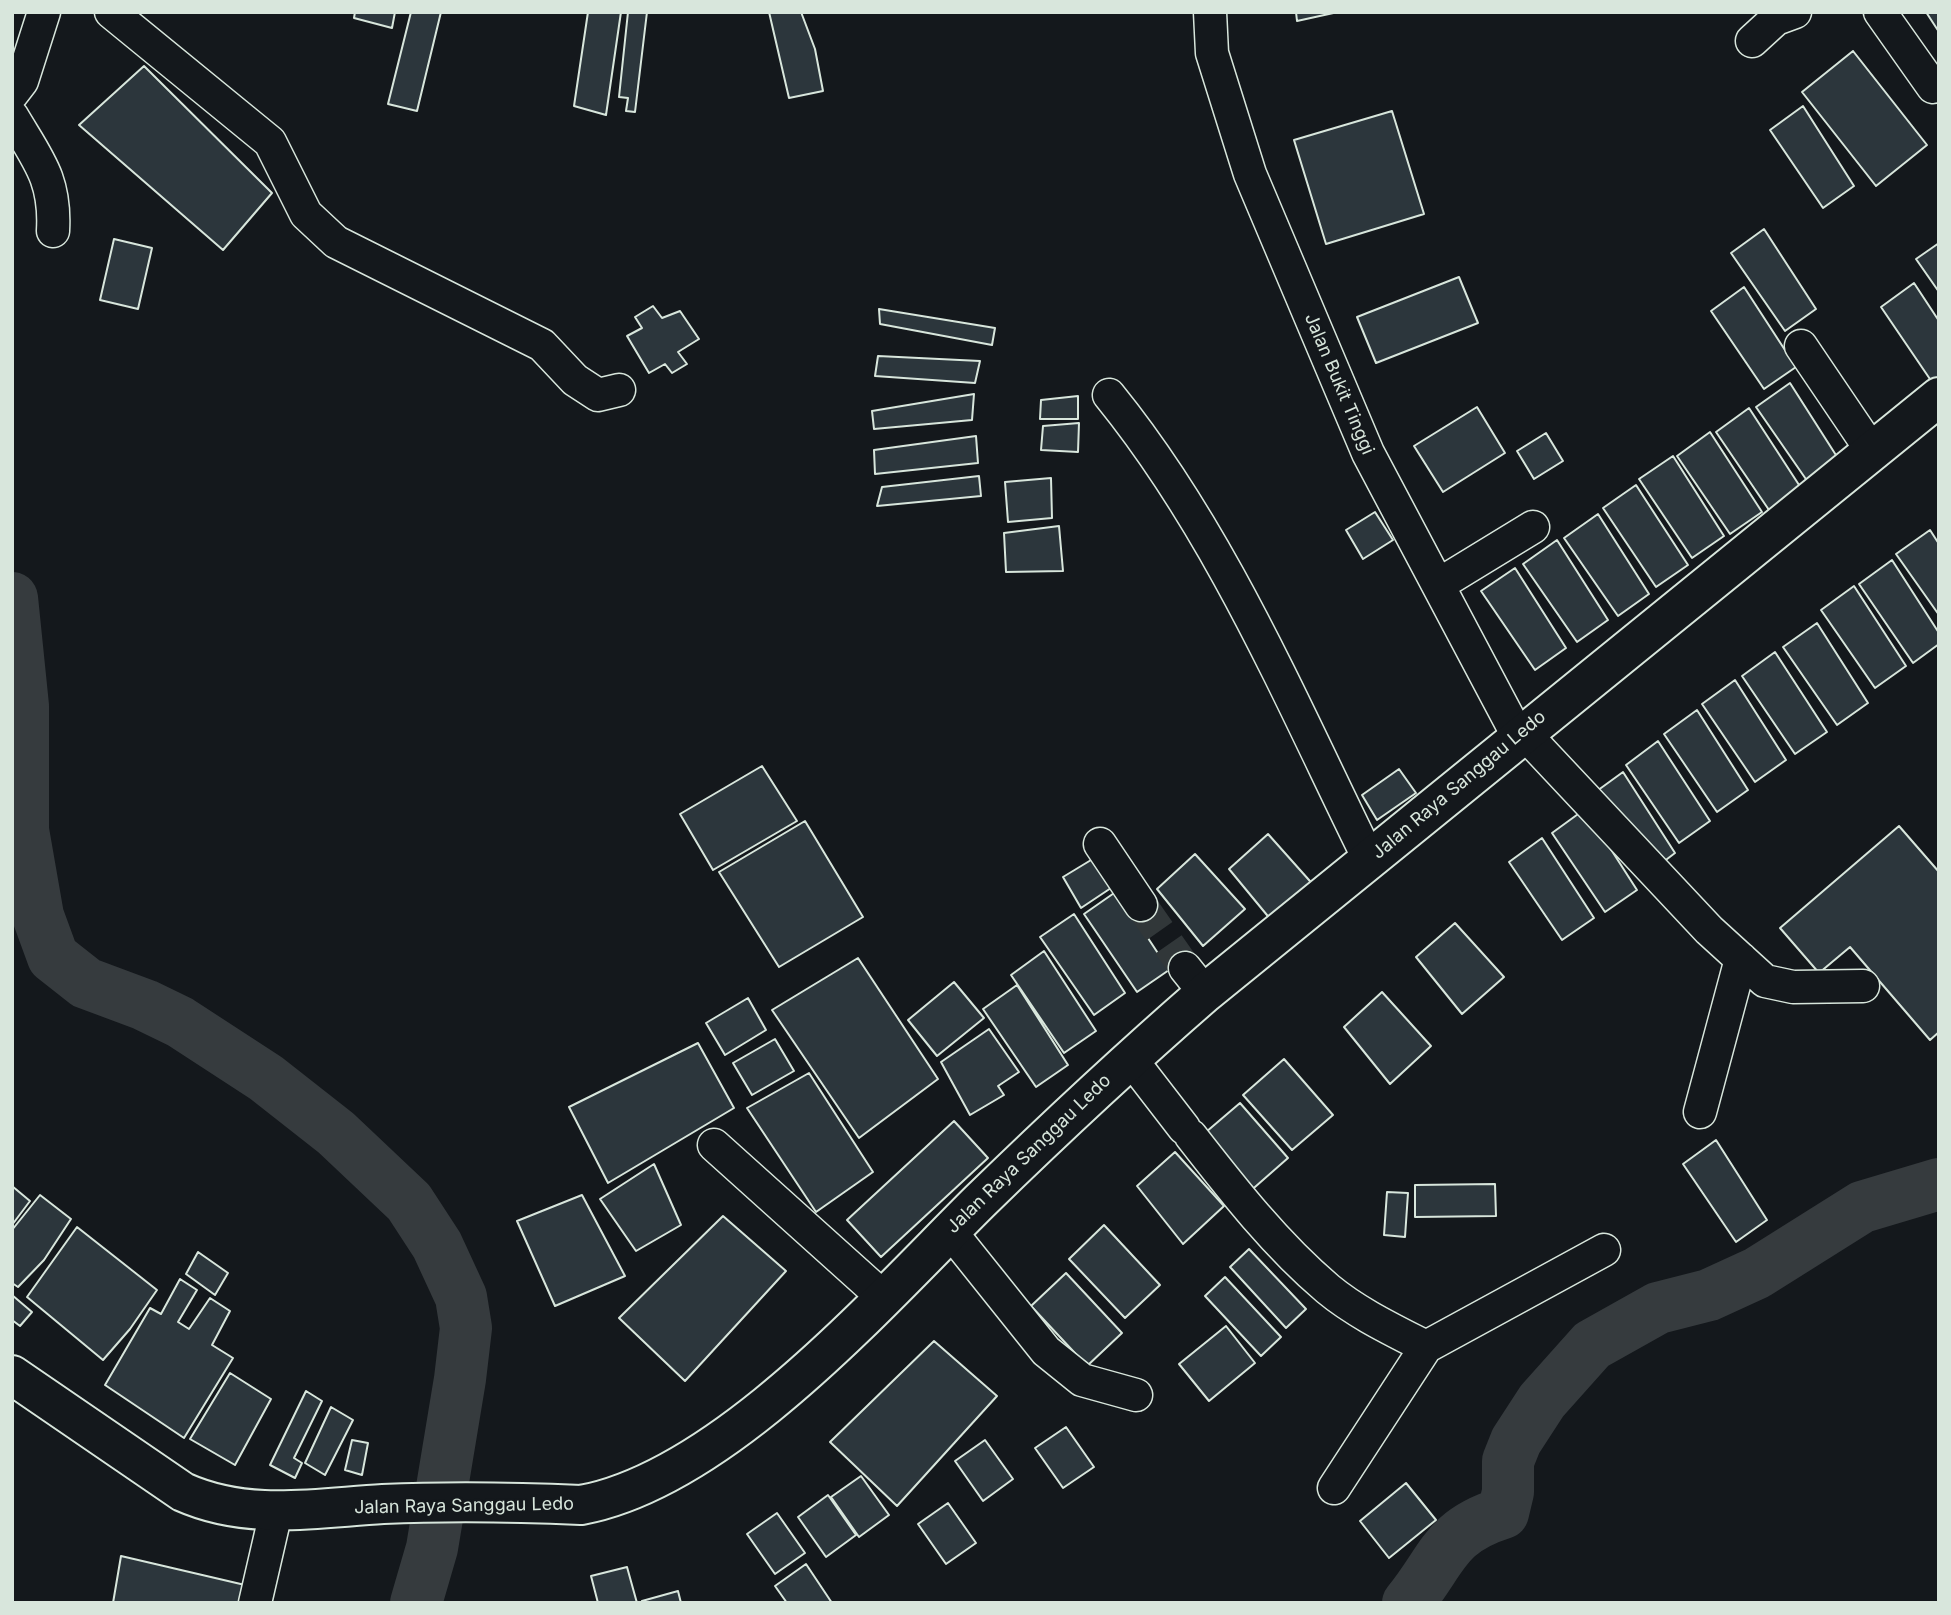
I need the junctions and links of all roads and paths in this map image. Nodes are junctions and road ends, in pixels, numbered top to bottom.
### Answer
1 (44, 12) edge
2 (111, 12) edge
3 (1210, 12) edge
4 (1795, 12) edge
5 (1880, 12) edge
6 (1752, 41) dead end
7 (1933, 87) dead end
8 (12, 94) edge
9 (12, 116) edge
10 (53, 231) dead end
11 (1801, 346) dead end
12 (619, 390) dead end
13 (1109, 396) dead end
14 (1939, 397) edge
15 (1872, 451) junction
16 (1533, 527) dead end
17 (1438, 585) junction
18 (1521, 734) junction
19 (1100, 844) dead end
20 (1370, 859) junction
21 (1141, 905) tunnel mouth
22 (1741, 959) junction
23 (1863, 986) dead end
24 (1130, 1058) junction
25 (1700, 1112) dead end
26 (714, 1144) dead end
27 (950, 1231) junction
28 (1604, 1250) dead end
29 (883, 1297) junction
30 (1426, 1347) junction
31 (12, 1375) edge
32 (1136, 1395) dead end
33 (1334, 1488) dead end
34 (276, 1512) junction
35 (255, 1603) edge

1 - 8 street
2 - 12 street
3 - 17 street, Jalan Bukit Tinggi
4 - 6 street
5 - 7 street
9 - 10 street
11 - 15 street
13 - 20 street
14 - 15 highway, Jalan Raya Sanggau Ledo
15 - 18 highway, Jalan Raya Sanggau Ledo
16 - 17 street
17 - 18 street, Jalan Bukit Tinggi
18 - 20 highway, Jalan Raya Sanggau Ledo
18 - 22 street, Jalan Bukit Tinggi
19 - 21 street
20 - 24 highway, Jalan Raya Sanggau Ledo
22 - 23 street, Jalan Bukit Tinggi
22 - 25 street
24 - 27 highway, Jalan Raya Sanggau Ledo
24 - 30 street
26 - 29 street
27 - 29 highway, Jalan Raya Sanggau Ledo
27 - 32 street
28 - 30 street
29 - 34 highway, Jalan Raya Sanggau Ledo
30 - 33 street
31 - 34 highway, Jalan Raya Sanggau Ledo
34 - 35 street

